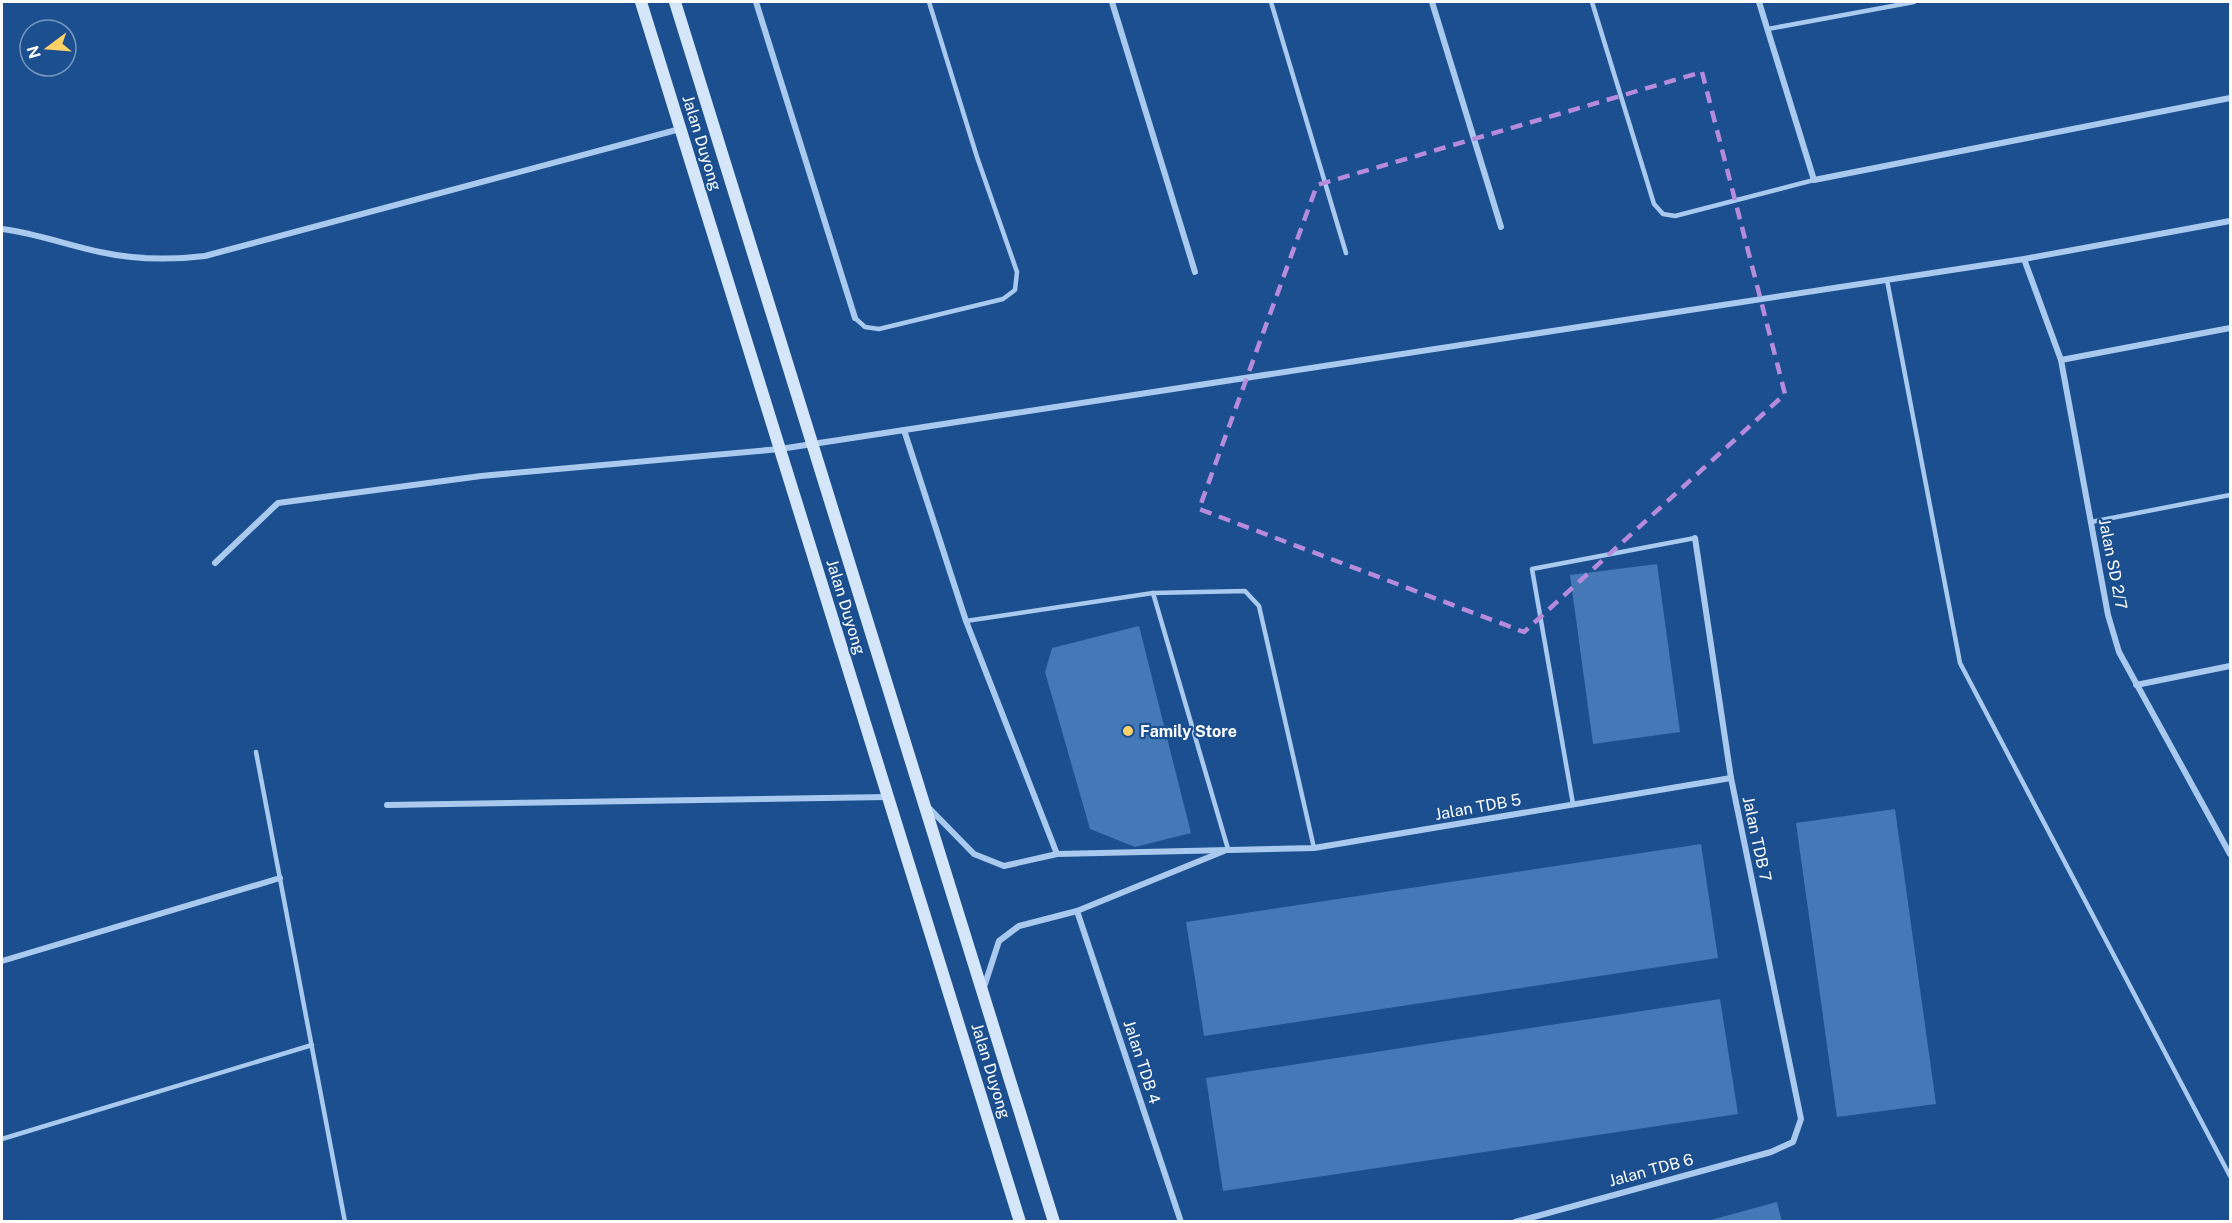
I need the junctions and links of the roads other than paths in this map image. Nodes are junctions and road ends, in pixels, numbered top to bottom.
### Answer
1 (641, 2) edge
2 (675, 2) edge
3 (756, 2) edge
4 (929, 2) edge
5 (1112, 2) edge
6 (1271, 2) edge
7 (1431, 2) edge
8 (1592, 2) edge
9 (1759, 2) edge
10 (1914, 2) edge
11 (1768, 29) junction
12 (2230, 98) edge
13 (680, 129) junction
14 (1814, 180) junction
15 (2230, 221) edge
16 (1501, 226) dead end
17 (2, 229) edge
18 (1346, 253) dead end
19 (2024, 259) junction
20 (1195, 272) dead end
21 (1887, 280) junction
22 (855, 318) joint
23 (2230, 328) edge
24 (2061, 360) junction
25 (904, 430) junction
26 (813, 445) junction
27 (780, 450) junction
28 (2230, 495) edge
29 (2091, 522) junction
30 (1695, 538) joint
31 (215, 563) dead end
32 (1153, 593) junction
33 (966, 621) junction
34 (2230, 666) edge
35 (2136, 685) junction
36 (256, 753) dead end
37 (1731, 778) junction
38 (888, 796) junction
39 (924, 803) junction
40 (1573, 804) junction
41 (387, 805) dead end
42 (1314, 848) junction
43 (1228, 849) junction
44 (2230, 854) edge
45 (1057, 855) junction
46 (280, 878) junction
47 (1077, 911) junction
48 (2, 961) edge
49 (982, 992) junction
50 (312, 1045) junction
51 (2, 1139) edge
52 (1793, 1142) joint
53 (2230, 1176) edge
54 (345, 1221) edge
55 (1020, 1221) edge
56 (1054, 1221) edge
57 (1181, 1221) edge
58 (1515, 1221) edge

1 - 13 main road, Jalan Duyong
2 - 26 main road, Jalan Duyong
3 - 22 street
4 - 22 lane
5 - 20 street
6 - 18 lane
7 - 16 street
8 - 14 lane
9 - 11 street
10 - 11 lane
11 - 14 street
12 - 14 street
13 - 17 street
13 - 27 main road, Jalan Duyong
15 - 19 street
19 - 21 street
19 - 24 street, Jalan SD 2/7
21 - 25 street
21 - 53 lane
23 - 24 street
24 - 29 street, Jalan SD 2/7
25 - 26 street
25 - 33 street
26 - 27 street
26 - 39 main road, Jalan Duyong
27 - 31 street
27 - 38 main road, Jalan Duyong
28 - 29 lane
29 - 35 street, Jalan SD 2/7
30 - 37 street, Jalan TDB 7
30 - 40 lane
32 - 33 lane
32 - 42 lane
32 - 43 lane
33 - 45 street
34 - 35 street
35 - 44 street, Jalan SD 2/7
36 - 46 lane
37 - 40 street, Jalan TDB 5
37 - 52 street, Jalan TDB 7
38 - 41 street
38 - 55 main road, Jalan Duyong
39 - 45 street, Jalan TDB 5
39 - 49 main road, Jalan Duyong
40 - 42 street, Jalan TDB 5
42 - 43 street, Jalan TDB 5
43 - 45 street, Jalan TDB 5
43 - 47 street
46 - 48 street
46 - 50 lane
47 - 49 street
47 - 57 street, Jalan TDB 4
49 - 56 main road, Jalan Duyong
50 - 51 lane
50 - 54 lane
52 - 58 street, Jalan TDB 6

